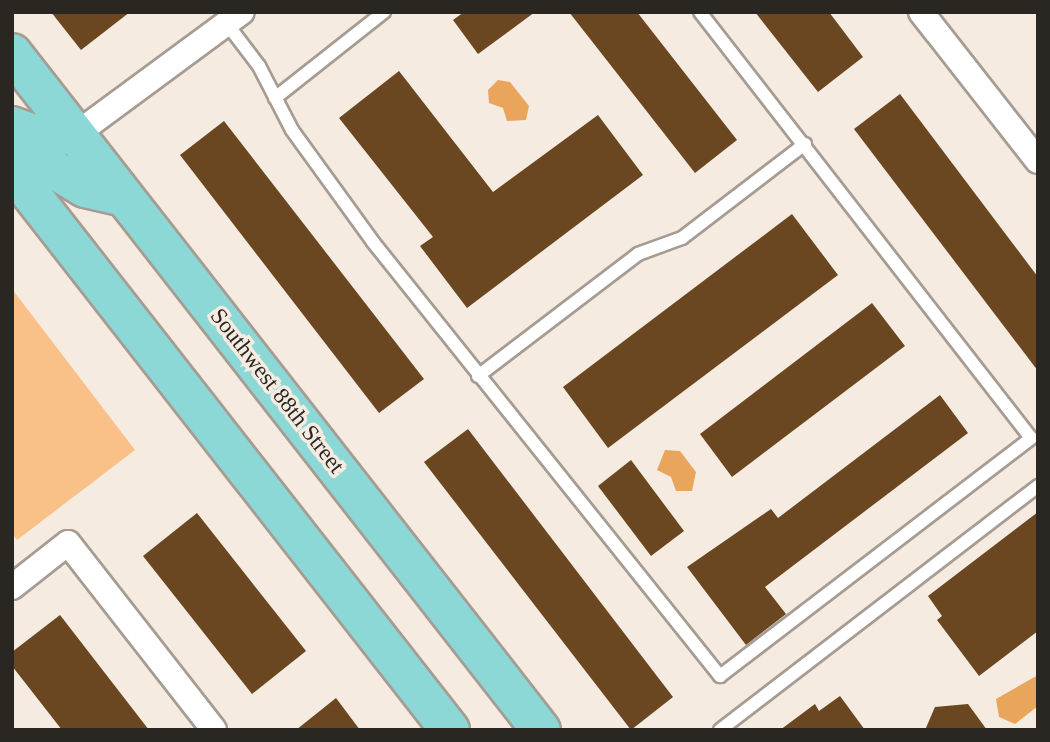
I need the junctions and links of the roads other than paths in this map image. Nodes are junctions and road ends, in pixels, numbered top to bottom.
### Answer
1 (384, 12) edge
2 (700, 12) edge
3 (921, 12) edge
4 (234, 18) edge
5 (12, 54) edge
6 (275, 98) junction
7 (12, 126) edge
8 (75, 135) junction
9 (805, 144) junction
10 (1038, 161) edge
11 (16, 176) edge
12 (124, 197) junction
13 (478, 376) junction
14 (1038, 486) edge
15 (12, 587) edge
16 (214, 730) edge
17 (450, 730) edge
18 (541, 730) edge
19 (720, 730) edge

1 - 6 lane
2 - 9 lane
3 - 10 street
4 - 6 lane
4 - 8 street
5 - 8 main road, Southwest 88th Street
6 - 13 lane
7 - 8 main road
8 - 12 main road, Southwest 88th Street
9 - 13 lane
9 - 13 lane
11 - 12 main road
11 - 17 main road
12 - 18 main road, Southwest 88th Street
14 - 19 lane
15 - 16 street

